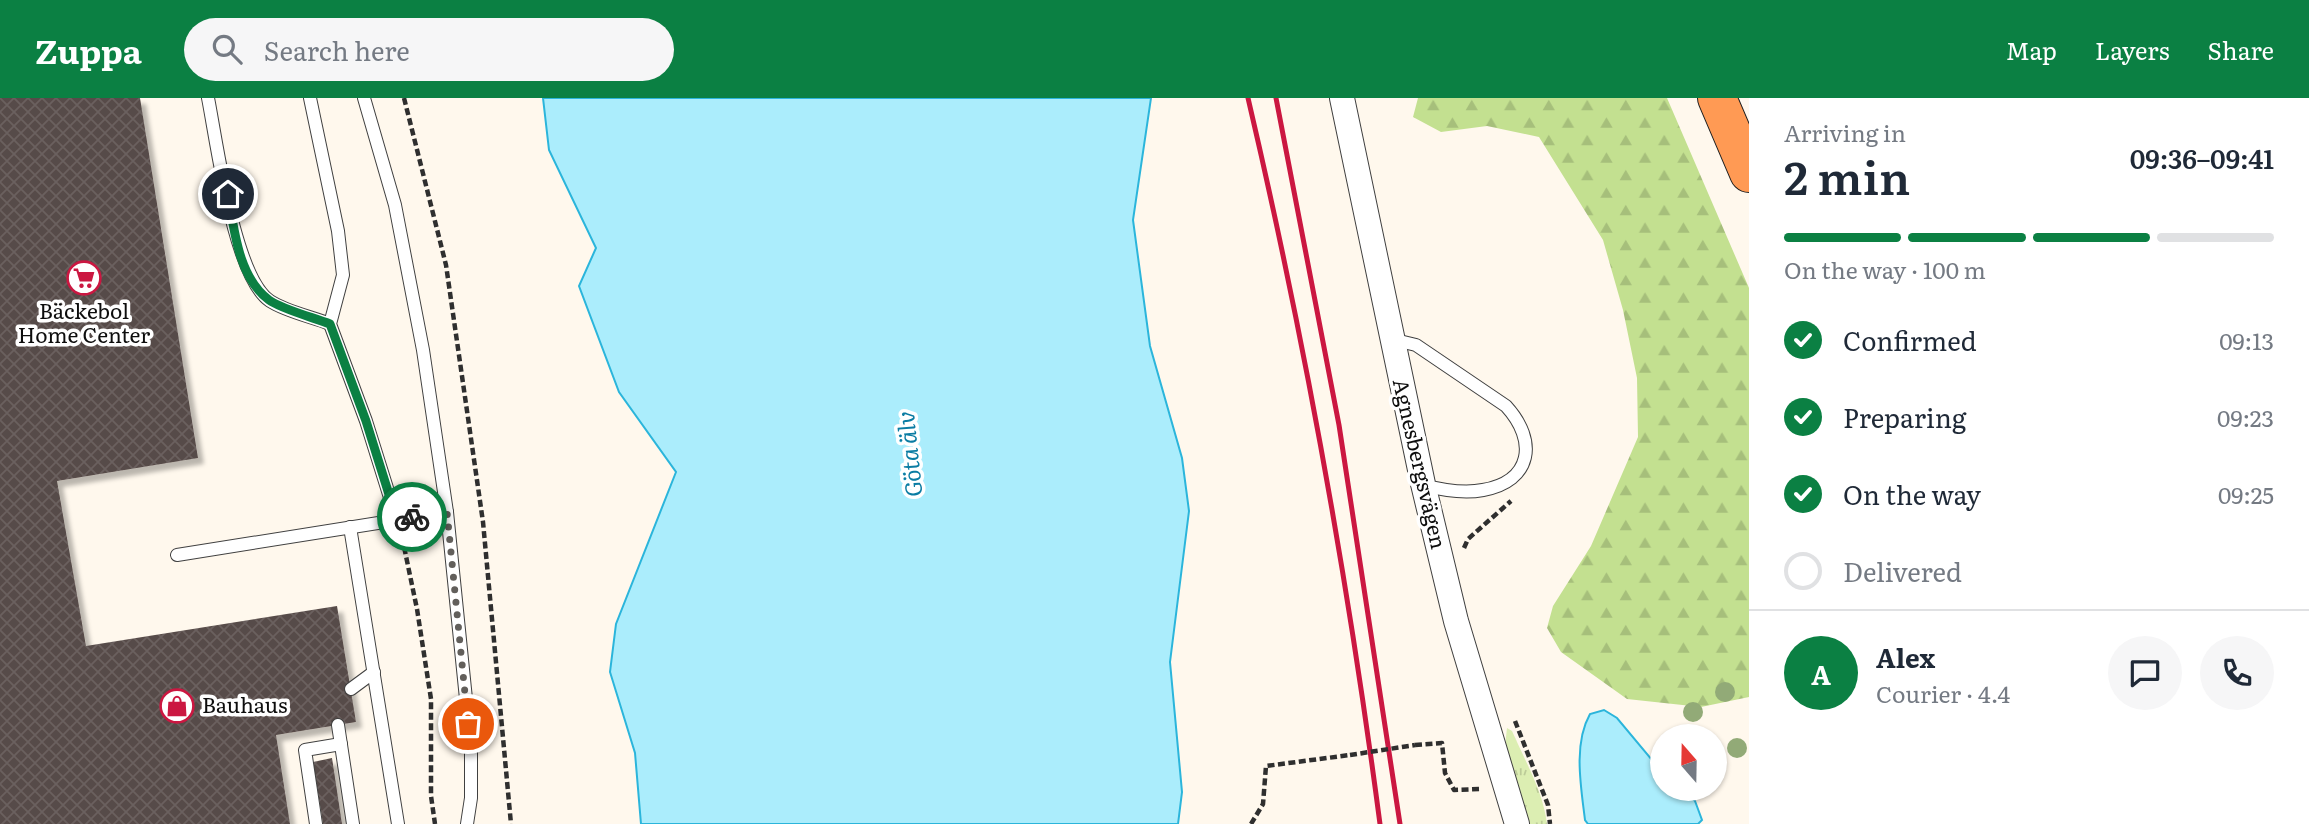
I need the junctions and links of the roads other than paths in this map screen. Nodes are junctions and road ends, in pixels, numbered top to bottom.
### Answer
1 (208, 98) edge
2 (310, 98) edge
3 (364, 98) edge
4 (1342, 98) edge
5 (1717, 98) edge
6 (1749, 173) edge
7 (330, 324) junction
8 (1391, 339) junction
9 (1423, 485) junction
10 (447, 512) junction
11 (397, 520) junction
12 (350, 527) junction
13 (177, 555) dead end
14 (374, 672) junction
15 (351, 689) dead end
16 (338, 725) dead end
17 (341, 744) junction
18 (316, 824) edge
19 (353, 824) edge
20 (398, 824) edge
21 (467, 824) edge
22 (1517, 824) edge

1 - 7 lane
2 - 7 lane
3 - 10 lane
4 - 8 street, Agnesbergsvägen
5 - 6 highway
7 - 11 lane
8 - 9 street, Agnesbergsvägen
8 - 9 lane
9 - 22 street, Agnesbergsvägen
10 - 11 lane
10 - 21 lane
11 - 12 lane
12 - 13 lane
12 - 14 lane
14 - 15 lane
14 - 20 lane
16 - 17 lane
17 - 18 lane
17 - 19 lane

